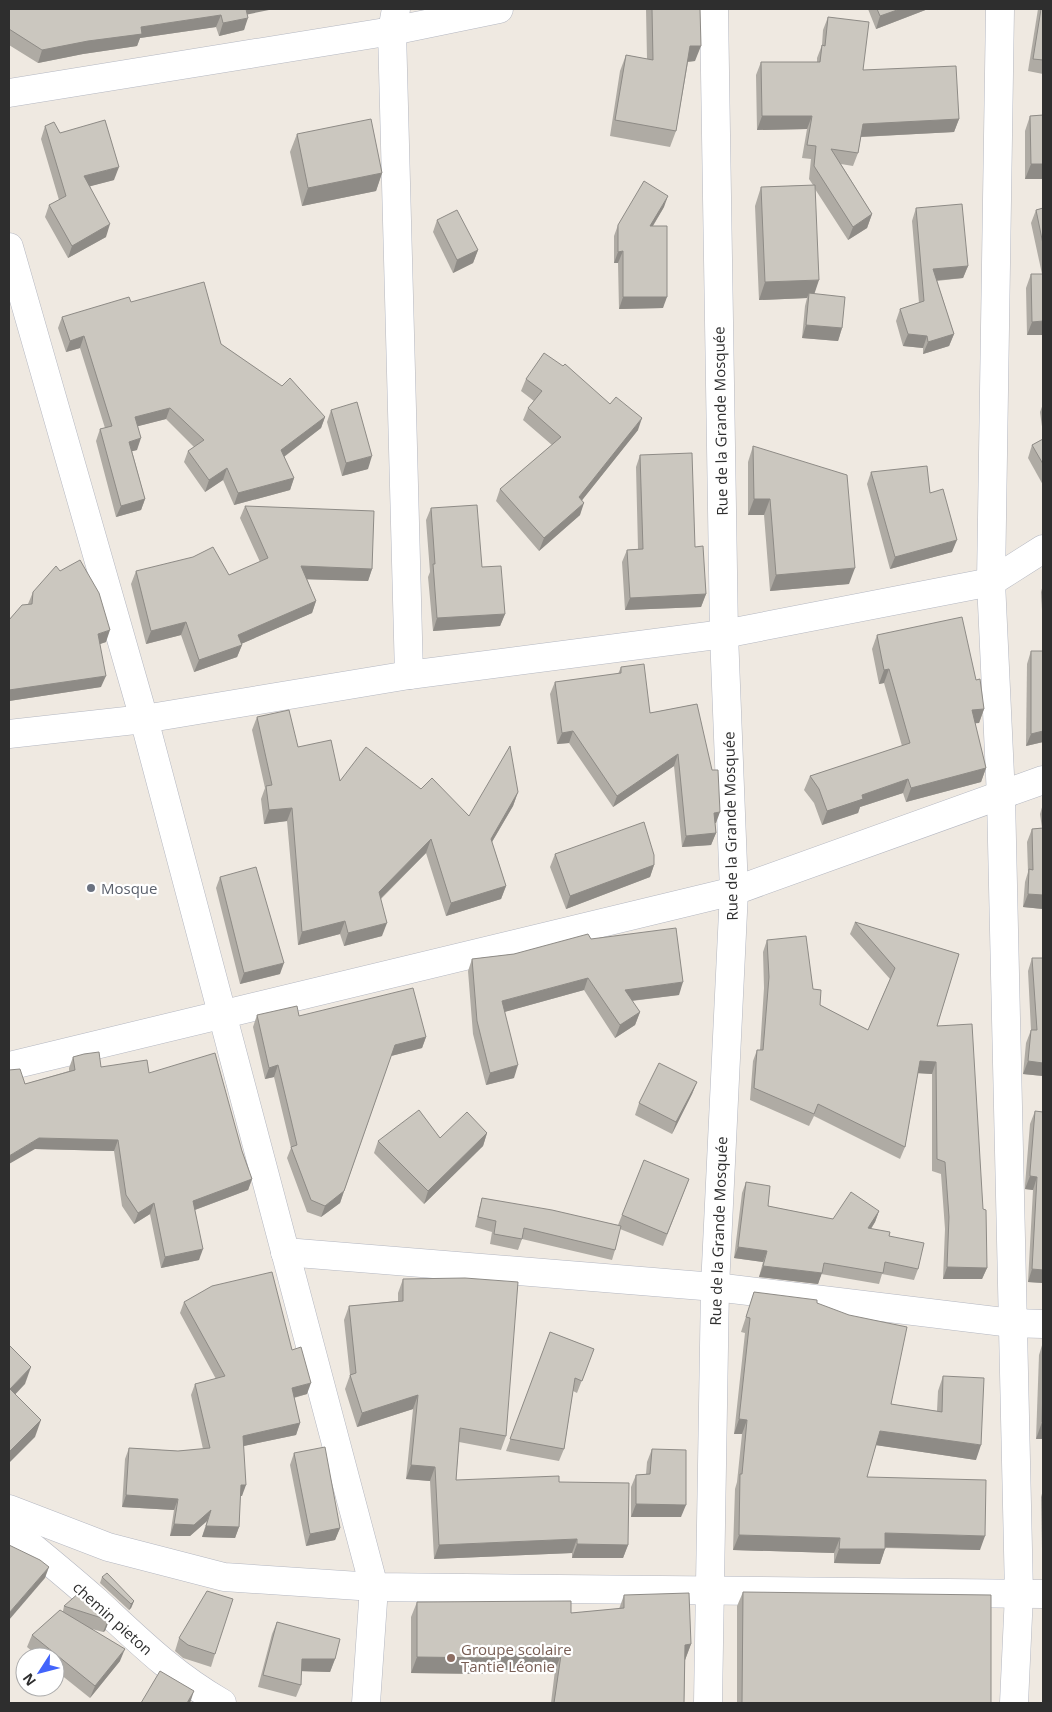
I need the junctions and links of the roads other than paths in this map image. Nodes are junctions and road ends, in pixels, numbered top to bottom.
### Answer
1 (499, 9) edge
2 (714, 9) edge
3 (1000, 9) edge
4 (394, 20) edge
5 (9, 94) edge
6 (9, 246) edge
7 (1043, 549) edge
8 (991, 582) junction
9 (724, 634) junction
10 (410, 675) junction
11 (144, 719) junction
12 (9, 734) edge
13 (1043, 780) edge
14 (1001, 797) junction
15 (734, 891) junction
16 (223, 1015) junction
17 (9, 1066) edge
18 (285, 1252) junction
19 (714, 1287) junction
20 (1012, 1323) junction
21 (1043, 1324) edge
22 (9, 1509) edge
23 (9, 1528) edge
24 (374, 1587) junction
25 (709, 1591) junction
26 (1031, 1594) edge
27 (222, 1703) edge
28 (366, 1703) edge
29 (708, 1703) edge
30 (1014, 1703) edge

1 - 4 street
2 - 9 street, Rue de la Grande Mosquée
3 - 8 street
4 - 5 street
4 - 10 street
6 - 11 street
7 - 8 street
8 - 9 street
8 - 14 street
9 - 10 street
9 - 15 street, Rue de la Grande Mosquée
10 - 11 street
11 - 12 street
11 - 16 street
13 - 14 street
14 - 15 street
14 - 20 street
15 - 16 street
15 - 19 street, Rue de la Grande Mosquée
16 - 17 street
16 - 18 street
18 - 19 street
18 - 24 street
19 - 20 street
19 - 25 street, Rue de la Grande Mosquée
20 - 21 street
20 - 26 street
22 - 24 street
23 - 27 street, chemin pieton
24 - 25 street
24 - 28 street
25 - 26 street
25 - 29 street, Rue de la Grande Mosquée
26 - 30 street

